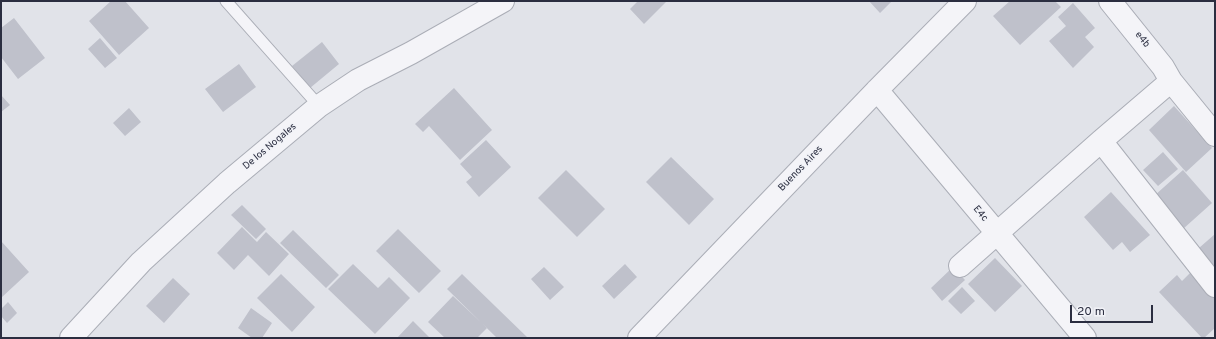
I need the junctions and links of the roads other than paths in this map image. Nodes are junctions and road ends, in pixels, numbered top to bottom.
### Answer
1 (226, 1) edge
2 (503, 1) edge
3 (965, 1) edge
4 (1110, 1) edge
5 (1170, 81) junction
6 (877, 90) junction
7 (319, 106) junction
8 (1215, 135) edge
9 (1101, 141) junction
10 (996, 234) junction
11 (960, 266) dead end
12 (1215, 286) edge
13 (71, 338) edge
14 (639, 338) edge
15 (1085, 338) edge

1 - 7 lane
2 - 7 street, De los Nogales
3 - 6 street, Buenos Aires
4 - 5 street, e4b
5 - 8 street, e4b
5 - 9 street
6 - 10 street, E4c
6 - 14 street, Buenos Aires
7 - 13 street, De los Nogales
9 - 10 street
9 - 12 street
10 - 11 street
10 - 15 street, E4c

